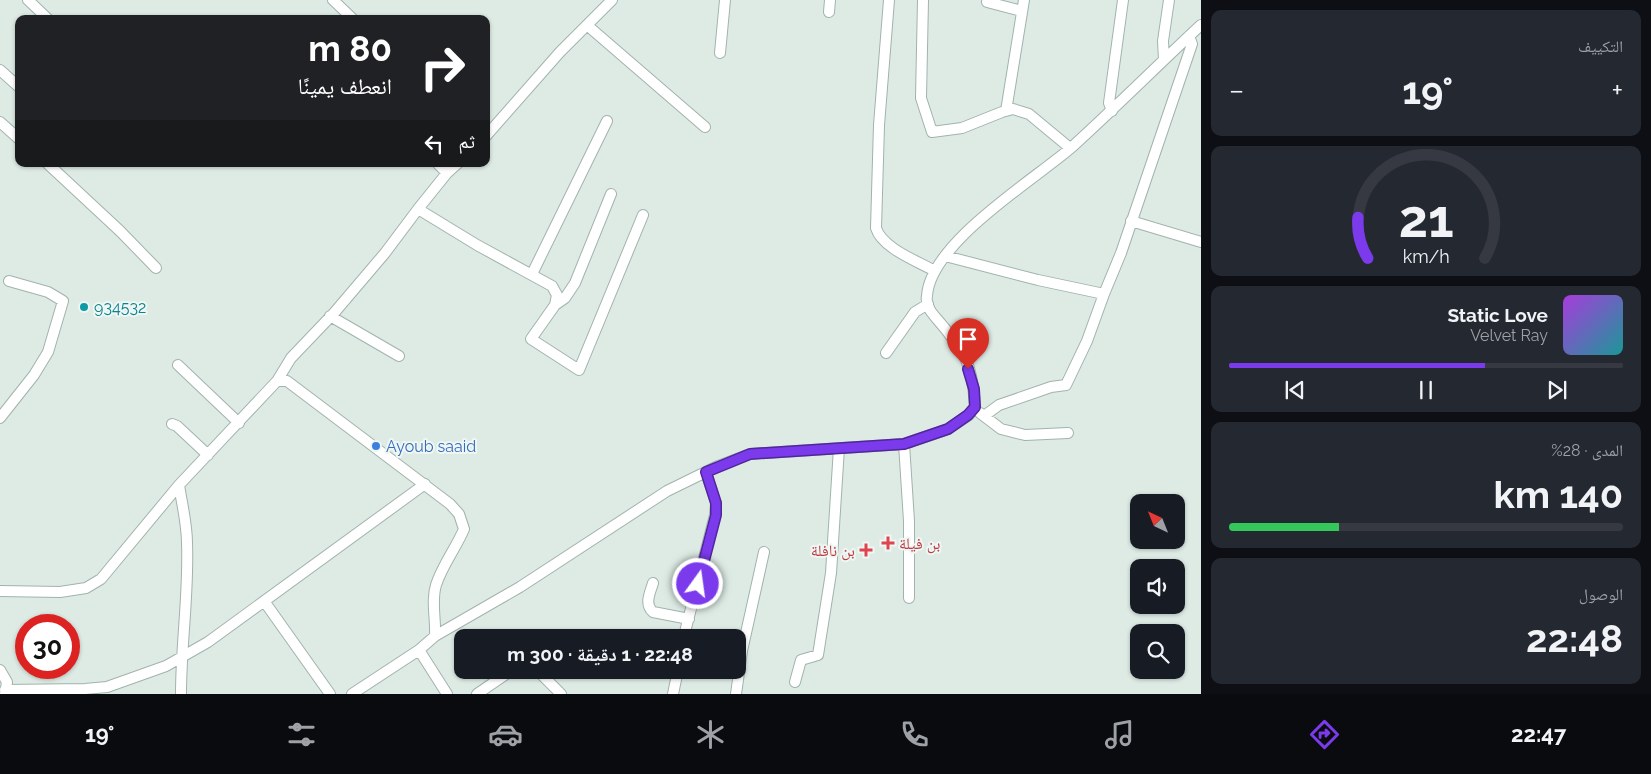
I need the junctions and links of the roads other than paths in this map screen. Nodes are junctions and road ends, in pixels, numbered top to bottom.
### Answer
1 (28, 0) edge
2 (333, 0) edge
3 (612, 0) edge
4 (725, 0) edge
5 (830, 0) edge
6 (889, 0) edge
7 (923, 0) edge
8 (1123, 0) edge
9 (1169, 0) edge
10 (986, 2) dead end
11 (1023, 5) edge
12 (829, 12) dead end
13 (44, 15) edge
14 (349, 15) edge
15 (1201, 25) edge
16 (588, 26) junction
17 (1189, 36) junction
18 (720, 53) dead end
19 (1164, 60) junction
20 (0, 70) edge
21 (15, 83) edge
22 (1003, 111) junction
23 (1111, 111) junction
24 (607, 121) dead end
25 (0, 122) edge
26 (705, 127) dead end
27 (490, 131) edge
28 (15, 135) edge
29 (1070, 148) junction
30 (51, 167) edge
31 (441, 167) edge
32 (454, 167) edge
33 (448, 173) junction
34 (611, 194) dead end
35 (418, 209) junction
36 (643, 215) dead end
37 (1131, 221) junction
38 (1201, 242) edge
39 (945, 256) junction
40 (156, 268) dead end
41 (935, 271) junction
42 (532, 274) junction
43 (9, 281) dead end
44 (1104, 294) junction
45 (928, 304) junction
46 (555, 305) junction
47 (330, 316) junction
48 (886, 352) dead end
49 (399, 356) dead end
50 (178, 365) dead end
51 (277, 381) junction
52 (975, 407) junction
53 (984, 416) junction
54 (0, 418) edge
55 (238, 423) junction
56 (172, 424) dead end
57 (1068, 433) dead end
58 (904, 444) junction
59 (840, 448) junction
60 (208, 456) junction
61 (706, 472) junction
62 (425, 484) junction
63 (180, 485) junction
64 (764, 552) dead end
65 (654, 583) dead end
66 (0, 591) edge
67 (909, 598) dead end
68 (264, 601) junction
69 (689, 619) junction
70 (686, 629) edge
71 (745, 629) edge
72 (435, 636) junction
73 (420, 650) junction
74 (181, 658) junction
75 (0, 670) edge
76 (499, 679) edge
77 (546, 679) edge
78 (676, 679) edge
79 (737, 679) edge
80 (795, 682) dead end
81 (5, 692) edge
82 (181, 694) edge
83 (330, 694) edge
84 (352, 694) edge
85 (448, 694) edge
86 (477, 694) edge
87 (562, 694) edge
88 (673, 694) edge
89 (736, 694) edge

1 - 13 street
2 - 14 street
3 - 16 street
4 - 18 street
5 - 12 street
6 - 41 street
7 - 22 street
8 - 23 street
9 - 19 street
10 - 11 street
11 - 22 street
15 - 17 street
16 - 26 street
16 - 27 street
17 - 19 street
17 - 37 street
19 - 23 street
20 - 21 street
22 - 29 street
23 - 29 street
24 - 42 street
25 - 28 street
29 - 39 street
30 - 40 street
31 - 33 street
32 - 33 street
33 - 35 street
34 - 46 street
35 - 42 street
35 - 47 street
36 - 46 street
37 - 38 street
37 - 44 street
39 - 41 street
39 - 44 street
41 - 45 street
42 - 46 street
43 - 54 street
44 - 53 street
45 - 48 street
45 - 52 street
47 - 49 street
47 - 51 street
50 - 55 street
51 - 55 street
51 - 62 street
52 - 53 street
52 - 58 street
53 - 57 street
55 - 60 street
56 - 60 street
58 - 59 street
58 - 67 street
59 - 61 street
59 - 80 street
60 - 63 street
61 - 69 street
61 - 72 street
62 - 68 street
62 - 72 street
63 - 66 street
63 - 74 street
64 - 71 street
65 - 69 street
68 - 74 street
68 - 83 street
69 - 70 street
72 - 73 street
73 - 84 street
73 - 85 street
74 - 81 street
74 - 82 street
75 - 81 street
76 - 86 street
77 - 87 street
78 - 88 street
79 - 89 street

